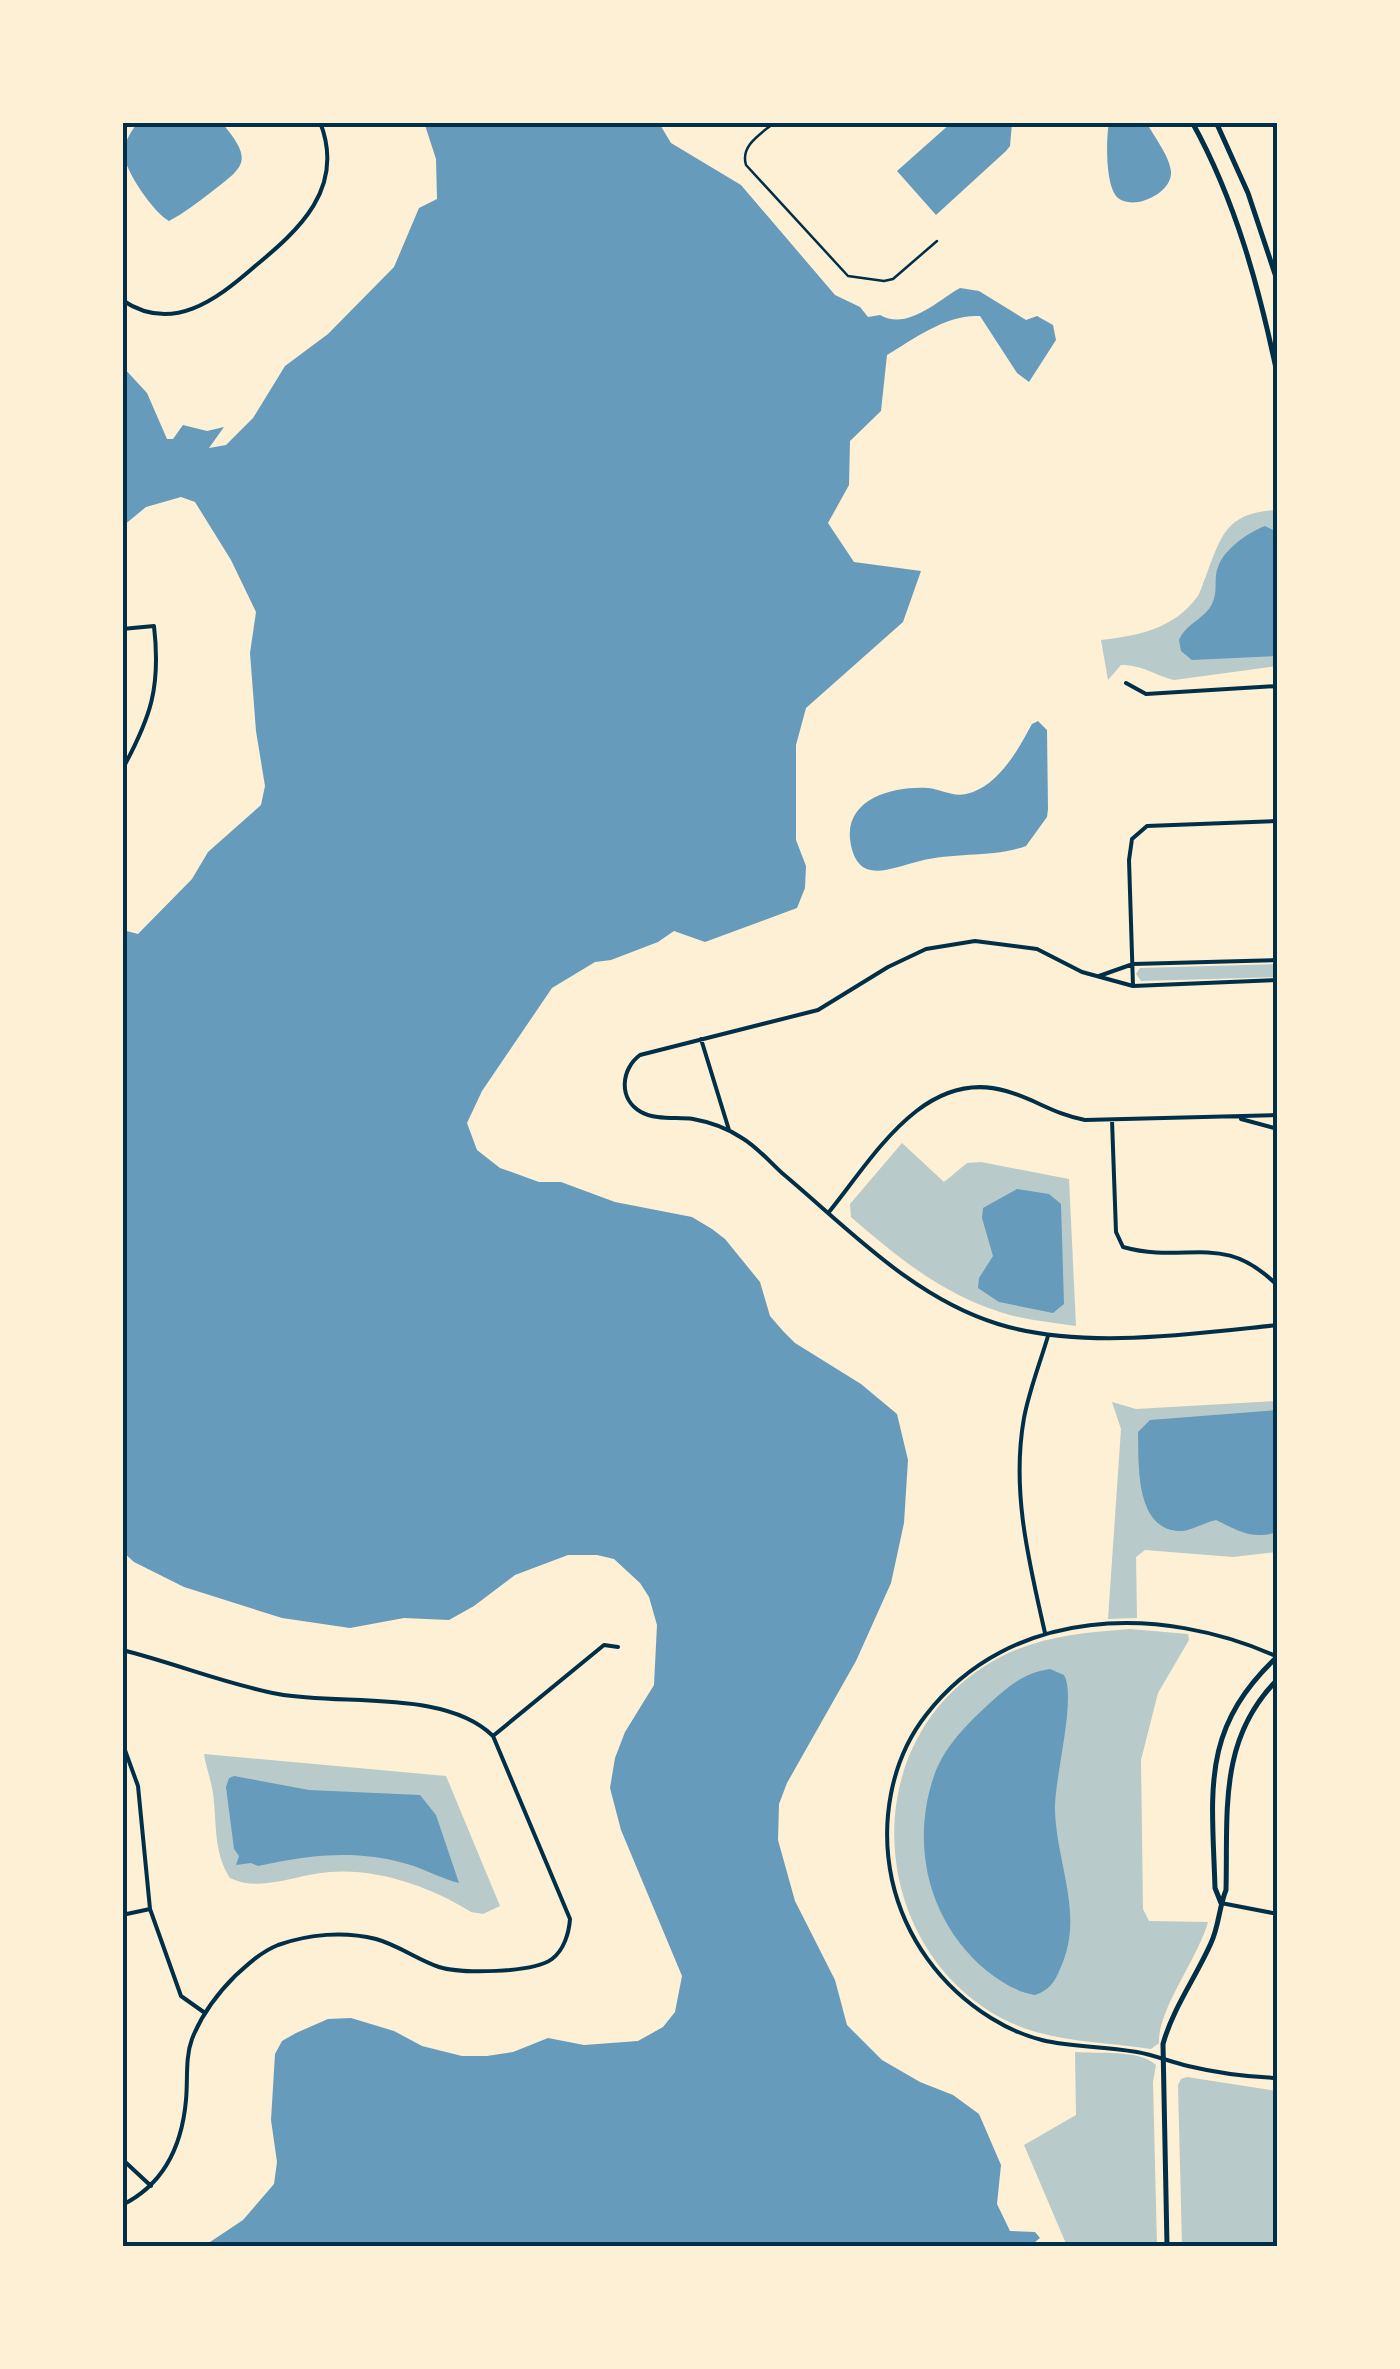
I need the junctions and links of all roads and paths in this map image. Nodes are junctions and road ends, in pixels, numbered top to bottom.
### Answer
1 (320, 122) edge
2 (775, 122) edge
3 (1192, 122) edge
4 (1216, 122) edge
5 (936, 240) dead end
6 (1278, 282) edge
7 (122, 300) edge
8 (1278, 378) edge
9 (122, 629) edge
10 (1126, 683) dead end
11 (1278, 686) edge
12 (122, 770) edge
13 (1278, 821) edge
14 (1278, 960) edge
15 (1133, 964) junction
16 (1096, 978) junction
17 (1278, 980) edge
18 (1133, 986) junction
19 (701, 1039) junction
20 (1278, 1115) edge
21 (1236, 1118) junction
22 (1112, 1120) junction
23 (1278, 1129) edge
24 (729, 1130) junction
25 (829, 1212) junction
26 (1278, 1286) edge
27 (1278, 1325) edge
28 (1048, 1336) junction
29 (1046, 1633) junction
30 (618, 1647) dead end
31 (122, 1650) edge
32 (1277, 1657) edge
33 (1278, 1678) edge
34 (492, 1736) junction
35 (122, 1742) edge
36 (1221, 1902) junction
37 (150, 1909) junction
38 (1278, 1914) edge
39 (122, 1915) edge
40 (206, 2013) junction
41 (1162, 2060) junction
42 (1278, 2078) edge
43 (122, 2159) edge
44 (151, 2186) junction
45 (122, 2205) edge
46 (1167, 2246) edge

1 - 7 street
2 - 5 lane
3 - 8 street
4 - 6 street
9 - 12 street
10 - 11 street
13 - 15 street
14 - 15 street
15 - 16 street
15 - 18 street
16 - 18 street
16 - 19 street
17 - 18 street
19 - 24 street
19 - 24 street
20 - 21 street
21 - 22 street
21 - 23 street
22 - 25 street
22 - 26 street
24 - 25 street
25 - 28 street
27 - 28 street
28 - 29 street
29 - 32 street
29 - 41 street
30 - 34 street
31 - 34 street
32 - 36 street
33 - 36 street
34 - 40 street
35 - 37 street
36 - 38 street
36 - 41 street
37 - 39 street
37 - 40 street
40 - 44 street
41 - 42 street
41 - 46 street
43 - 44 street
44 - 45 street

